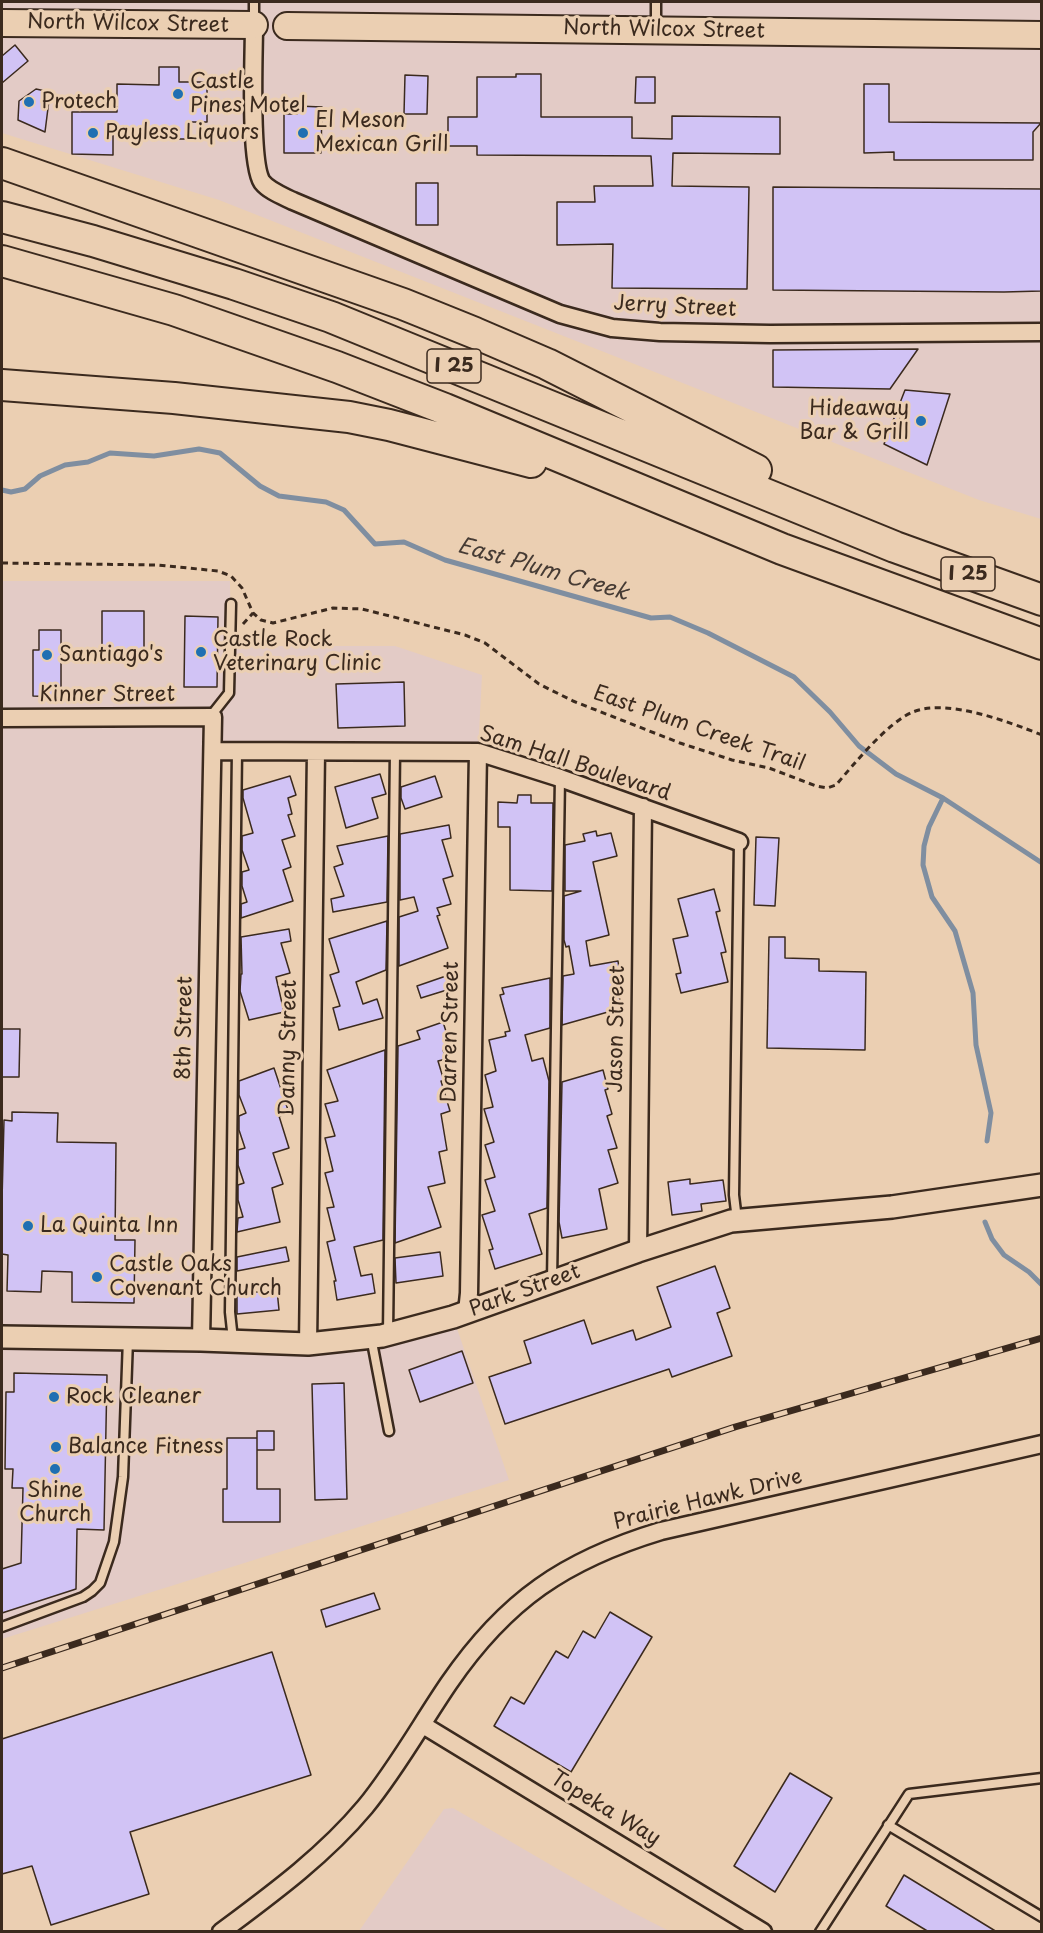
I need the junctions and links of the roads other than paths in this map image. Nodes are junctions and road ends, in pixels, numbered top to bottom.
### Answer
1 (656, 2) edge
2 (254, 14) edge
3 (2, 23) edge
4 (286, 26) dead end
5 (656, 30) junction
6 (1041, 34) edge
7 (2, 163) edge
8 (2, 218) edge
9 (2, 261) edge
10 (1041, 332) edge
11 (2, 385) edge
12 (714, 520) junction
13 (895, 547) junction
14 (1041, 600) edge
15 (231, 604) dead end
16 (1041, 644) edge
17 (211, 717) junction
18 (2, 718) edge
19 (213, 751) junction
20 (237, 751) junction
21 (316, 752) junction
22 (395, 752) junction
23 (478, 752) junction
24 (560, 778) junction
25 (643, 807) junction
26 (739, 842) joint
27 (1041, 1185) edge
28 (737, 1221) junction
29 (638, 1251) junction
30 (552, 1282) junction
31 (467, 1312) junction
32 (2, 1336) edge
33 (379, 1336) junction
34 (128, 1339) junction
35 (201, 1340) junction
36 (233, 1341) junction
37 (308, 1344) junction
38 (389, 1431) dead end
39 (1041, 1444) edge
40 (2, 1627) edge
41 (423, 1725) junction
42 (1041, 1778) edge
43 (888, 1825) junction
44 (1041, 1917) edge
45 (221, 1932) edge
46 (763, 1932) edge
47 (820, 1932) edge

1 - 5 lane
2 - 3 main road, North Wilcox Street
2 - 10 street, Jerry Street
4 - 5 main road, North Wilcox Street
5 - 6 main road, North Wilcox Street
7 - 13 highway
8 - 13 highway, I 25
9 - 12 highway, I 25
11 - 12 highway
12 - 16 highway, I 25
13 - 14 highway, I 25
15 - 17 lane
17 - 18 street, Kinner Street
17 - 19 street, 8th Street
19 - 20 street, Sam Hall Boulevard
19 - 35 street, 8th Street
20 - 21 street, Sam Hall Boulevard
20 - 36 lane
21 - 22 street, Sam Hall Boulevard
21 - 37 street, Danny Street
22 - 23 street, Sam Hall Boulevard
22 - 33 lane
23 - 24 street, Sam Hall Boulevard
23 - 31 street, Darren Street
24 - 25 street, Sam Hall Boulevard
24 - 30 lane
25 - 26 street, Sam Hall Boulevard
25 - 29 street, Jason Street
26 - 28 lane
27 - 28 street, Park Street
28 - 29 street, Park Street
29 - 30 street, Park Street
30 - 31 street, Park Street
31 - 33 street, Park Street
32 - 34 street, Park Street
33 - 37 street, Park Street
33 - 38 lane
34 - 35 street, Park Street
34 - 40 lane
35 - 36 street, Park Street
36 - 37 street, Park Street
39 - 41 street, Prairie Hawk Drive
41 - 45 street, Prairie Hawk Drive
41 - 46 street, Topeka Way
42 - 43 lane
43 - 44 lane
43 - 47 lane

